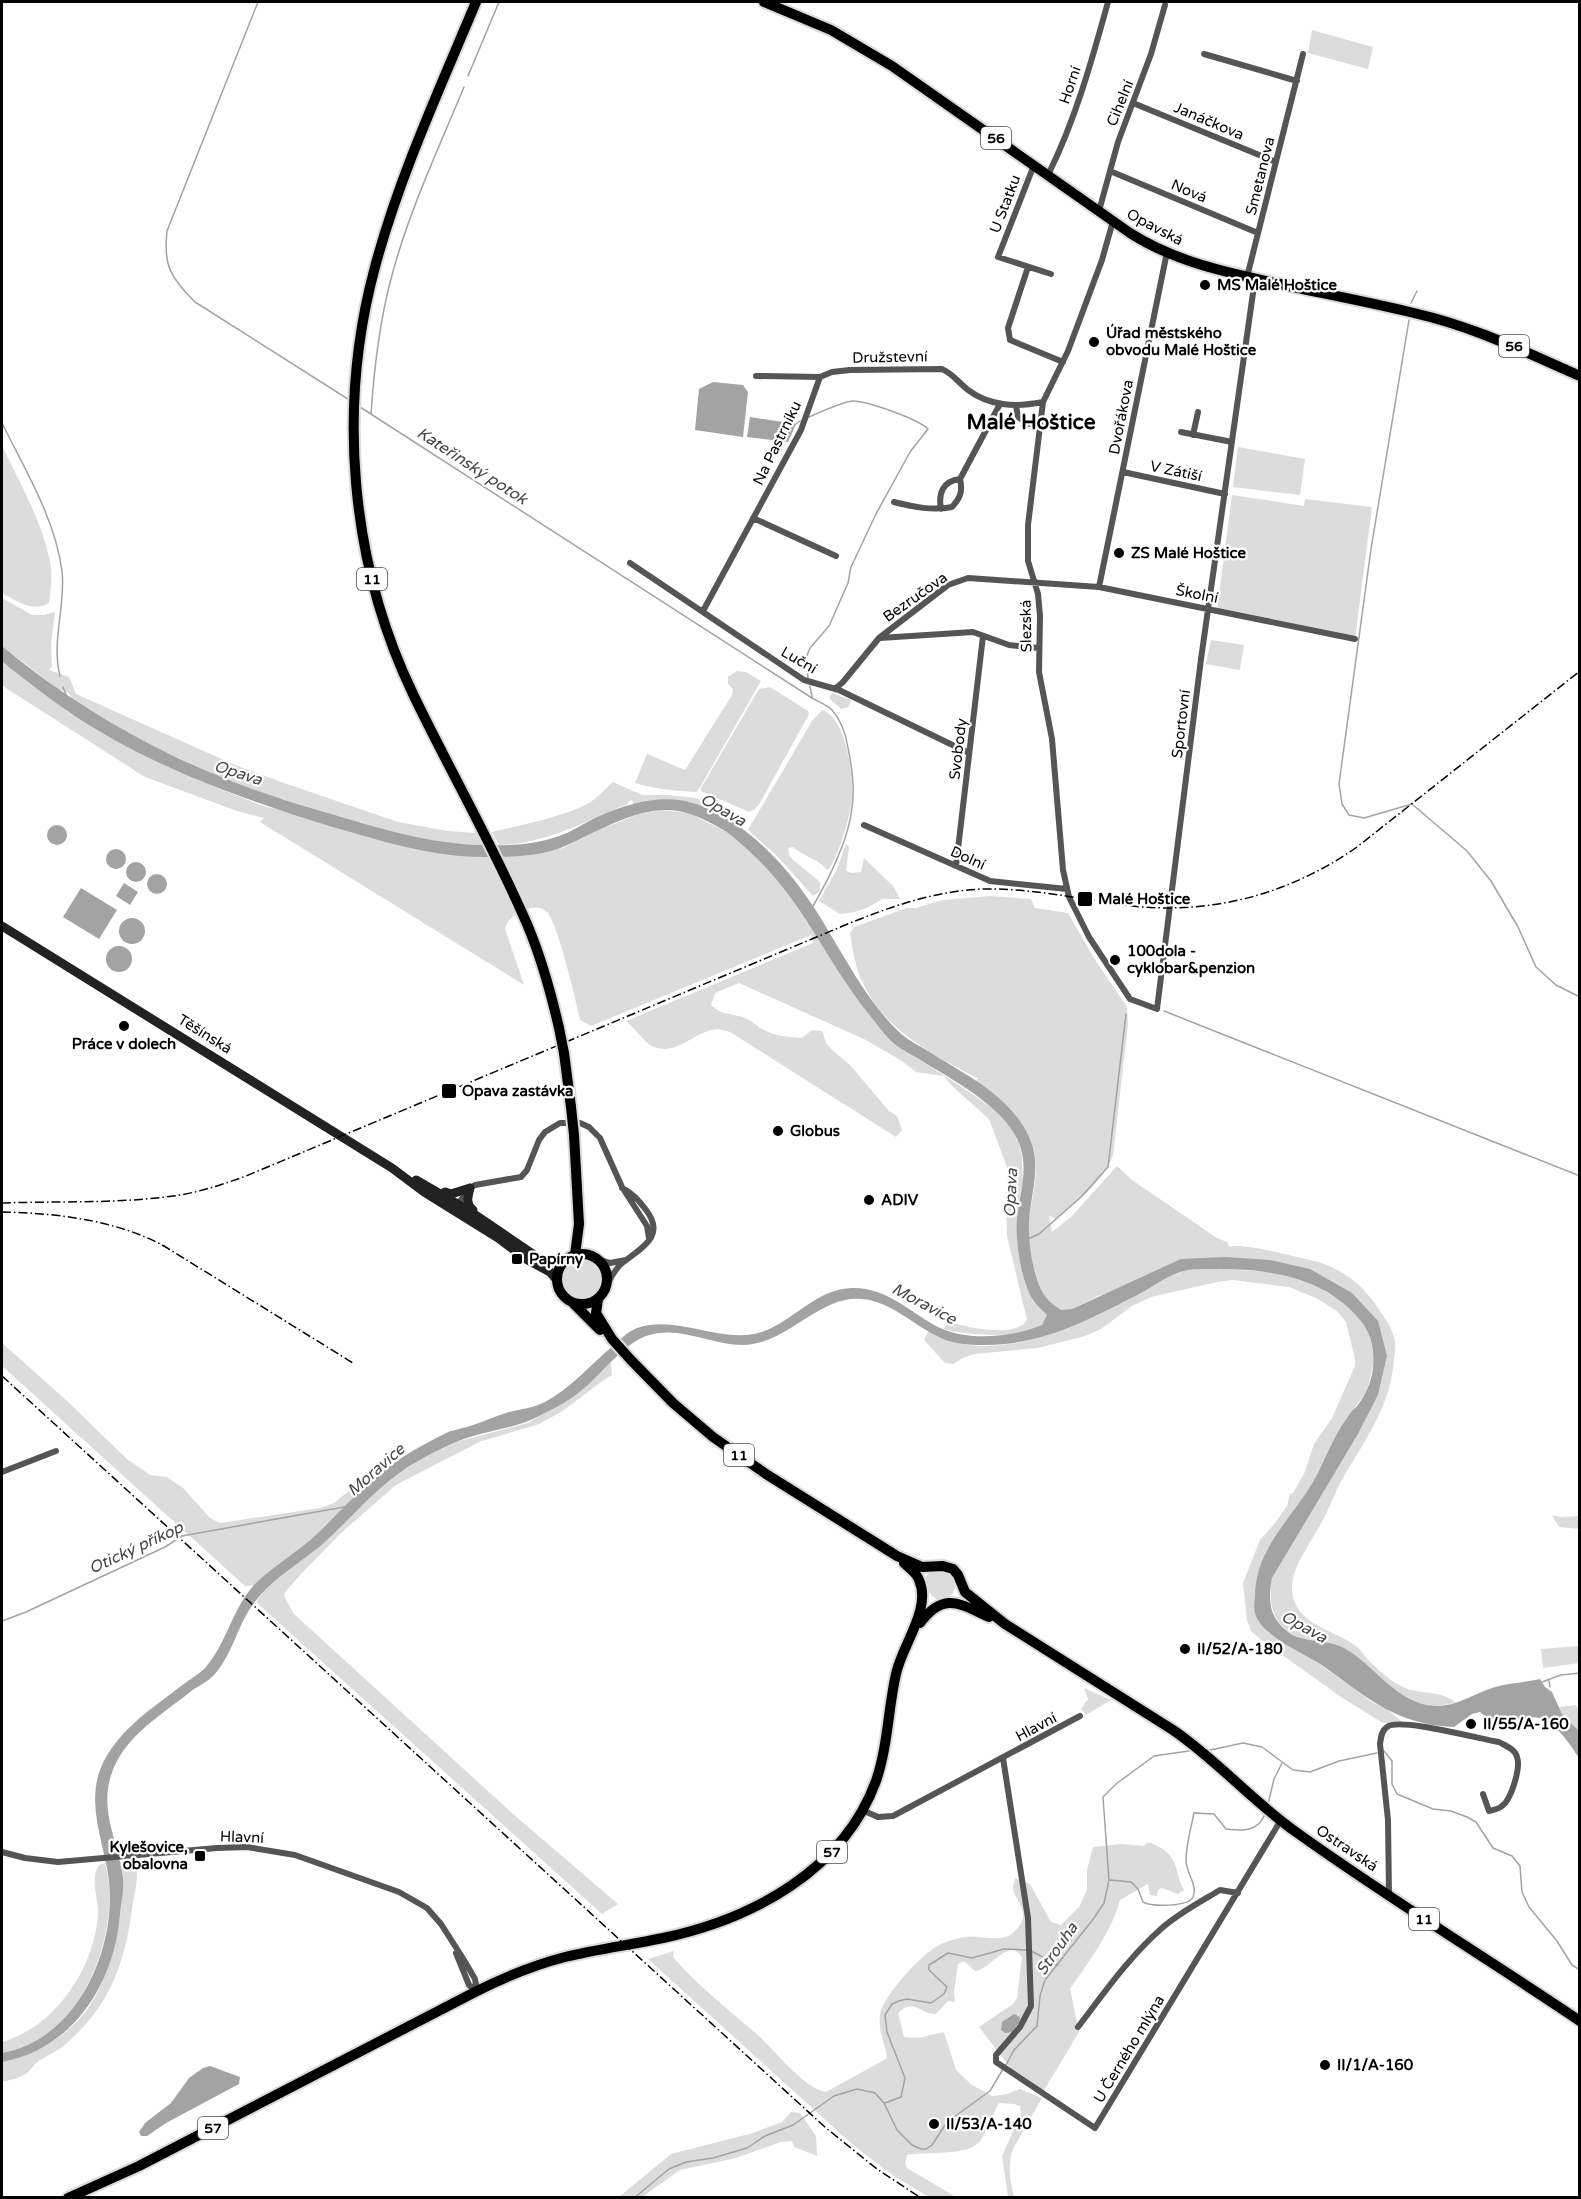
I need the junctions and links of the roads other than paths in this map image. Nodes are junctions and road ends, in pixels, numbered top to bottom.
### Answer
1 (477, 2) edge
2 (764, 2) edge
3 (1108, 2) edge
4 (1165, 5) dead end
5 (1203, 54) dead end
6 (1303, 54) dead end
7 (1297, 81) junction
8 (1133, 103) junction
9 (1276, 162) junction
10 (1034, 165) junction
11 (1110, 171) junction
12 (1048, 175) junction
13 (1099, 211) junction
14 (1113, 221) junction
15 (1258, 233) junction
16 (1167, 252) junction
17 (1028, 267) junction
18 (1051, 274) dead end
19 (1251, 278) junction
20 (1063, 362) junction
21 (756, 376) dead end
22 (1580, 376) edge
23 (820, 377) junction
24 (1043, 402) junction
25 (1000, 404) junction
26 (1016, 406) junction
27 (1198, 412) dead end
28 (1038, 426) junction
29 (1182, 432) dead end
30 (1193, 435) junction
31 (1232, 442) junction
32 (1122, 472) junction
33 (960, 479) junction
34 (1225, 494) junction
35 (894, 502) dead end
36 (941, 509) junction
37 (753, 518) junction
38 (836, 556) dead end
39 (630, 563) dead end
40 (1033, 582) junction
41 (1099, 587) junction
42 (1209, 608) junction
43 (703, 611) junction
44 (983, 636) junction
45 (879, 638) junction
46 (1355, 639) dead end
47 (1039, 648) junction
48 (835, 689) junction
49 (969, 753) junction
50 (864, 825) dead end
51 (956, 866) junction
52 (1067, 890) junction
53 (2, 926) edge
54 (1157, 1009) joint
55 (392, 1167) junction
56 (407, 1175) junction
57 (470, 1188) junction
58 (456, 1206) junction
59 (579, 1224) junction
60 (523, 1247) junction
61 (571, 1257) junction
62 (597, 1258) junction
63 (629, 1258) junction
64 (557, 1280) junction
65 (607, 1285) junction
66 (598, 1299) junction
67 (573, 1302) junction
68 (612, 1339) junction
69 (56, 1451) dead end
70 (2, 1472) edge
71 (897, 1556) junction
72 (933, 1567) junction
73 (960, 1583) junction
74 (921, 1588) junction
75 (945, 1604) junction
76 (1005, 1624) junction
77 (908, 1640) junction
78 (1080, 1716) dead end
79 (1003, 1758) junction
80 (1483, 1794) dead end
81 (862, 1810) junction
82 (1281, 1820) junction
83 (2, 1852) edge
84 (1238, 1893) junction
85 (1389, 1896) junction
86 (453, 1944) junction
87 (475, 1979) junction
88 (492, 1984) junction
89 (473, 1988) junction
90 (1580, 2020) edge
91 (1078, 2027) dead end
92 (68, 2198) edge

1 - 59 main road, 11, bridge
2 - 10 main road, Opavská / 56
3 - 12 street, Horní
4 - 8 street, Cihelní
5 - 7 street
6 - 7 street, Smetanova
7 - 9 street, Smetanova
8 - 9 street, Janáčkova
8 - 11 street, Cihelní
9 - 15 street, Smetanova
10 - 12 main road, Opavská / 56
10 - 17 street, U Statku
11 - 13 street, Cihelní
11 - 15 street, Nová
12 - 13 main road, Opavská / 56
13 - 14 main road, Opavská / 56
14 - 16 main road, Opavská / 56
14 - 20 street, Slezská
15 - 19 street, Smetanova
16 - 19 main road, Opavská / 56
16 - 32 street, Dvořákova
17 - 18 street
17 - 20 street
19 - 22 main road, Opavská / 56
19 - 31 street, Sportovní
20 - 24 street, Slezská
21 - 23 street, Družstevní
23 - 25 street, Družstevní
23 - 37 street, Na Pastrníku
24 - 26 street, Družstevní
24 - 28 street, Slezská
25 - 26 street, Družstevní
25 - 33 street
26 - 28 street
27 - 30 street
28 - 40 street, Slezská
29 - 30 street
30 - 31 street
31 - 34 street, Sportovní
32 - 34 street, V Zátiší
32 - 41 street, Dvořákova
33 - 36 street
33 - 36 street
34 - 42 street, Sportovní
35 - 36 street
37 - 38 street
37 - 43 street, Na Pastrníku
39 - 43 street, Luční
40 - 41 street, Školní
40 - 45 street, Bezručova
40 - 47 street, Slezská
41 - 42 street, Školní
42 - 46 street, Školní
42 - 54 street, Sportovní
43 - 48 street, Luční
44 - 45 street
44 - 47 street
44 - 49 street, Svobody
45 - 48 street, Bezručova
47 - 52 street, Slezská
48 - 49 street, Luční
49 - 51 street, Svobody
50 - 51 street, Dolní
51 - 52 street, Dolní
52 - 54 street, Slezská
53 - 55 street, Těšínská
55 - 56 street, Těšínská
55 - 58 street, Těšínská
56 - 57 street
56 - 58 street, Těšínská
57 - 58 street
57 - 60 street
57 - 63 street
58 - 60 street, Těšínská
58 - 64 street, Těšínská
59 - 61 main road, 11
59 - 62 main road, 11
60 - 61 street, Těšínská
61 - 62 main road, Těšínská
61 - 64 main road
62 - 63 street
62 - 65 main road
63 - 65 street
64 - 67 main road, Těšínská
65 - 66 main road
66 - 67 main road
66 - 68 main road, 11
67 - 68 main road, 11
68 - 71 main road, 11
69 - 70 street
71 - 72 main road, 11
71 - 74 main road, 11
72 - 73 main road, 11
72 - 74 main road
73 - 75 main road
73 - 76 main road, 11
74 - 75 main road, 11
74 - 77 main road, 57
75 - 76 main road, 11
75 - 77 main road, 57
76 - 82 main road, Ostravská / 11
77 - 81 main road, 57
78 - 79 street, Hlavní
79 - 81 street, Hlavní
79 - 84 street, U Černého mlýna
80 - 85 street
81 - 88 main road, 57
82 - 84 street, U Černého mlýna
82 - 85 main road, Ostravská / 11
83 - 86 street, Hlavní
84 - 91 street
85 - 90 main road, Ostravská / 11
86 - 87 street, Hlavní
86 - 89 street, Hlavní
87 - 88 street
87 - 89 street, Hlavní
88 - 89 main road, 57
89 - 92 main road, 57

